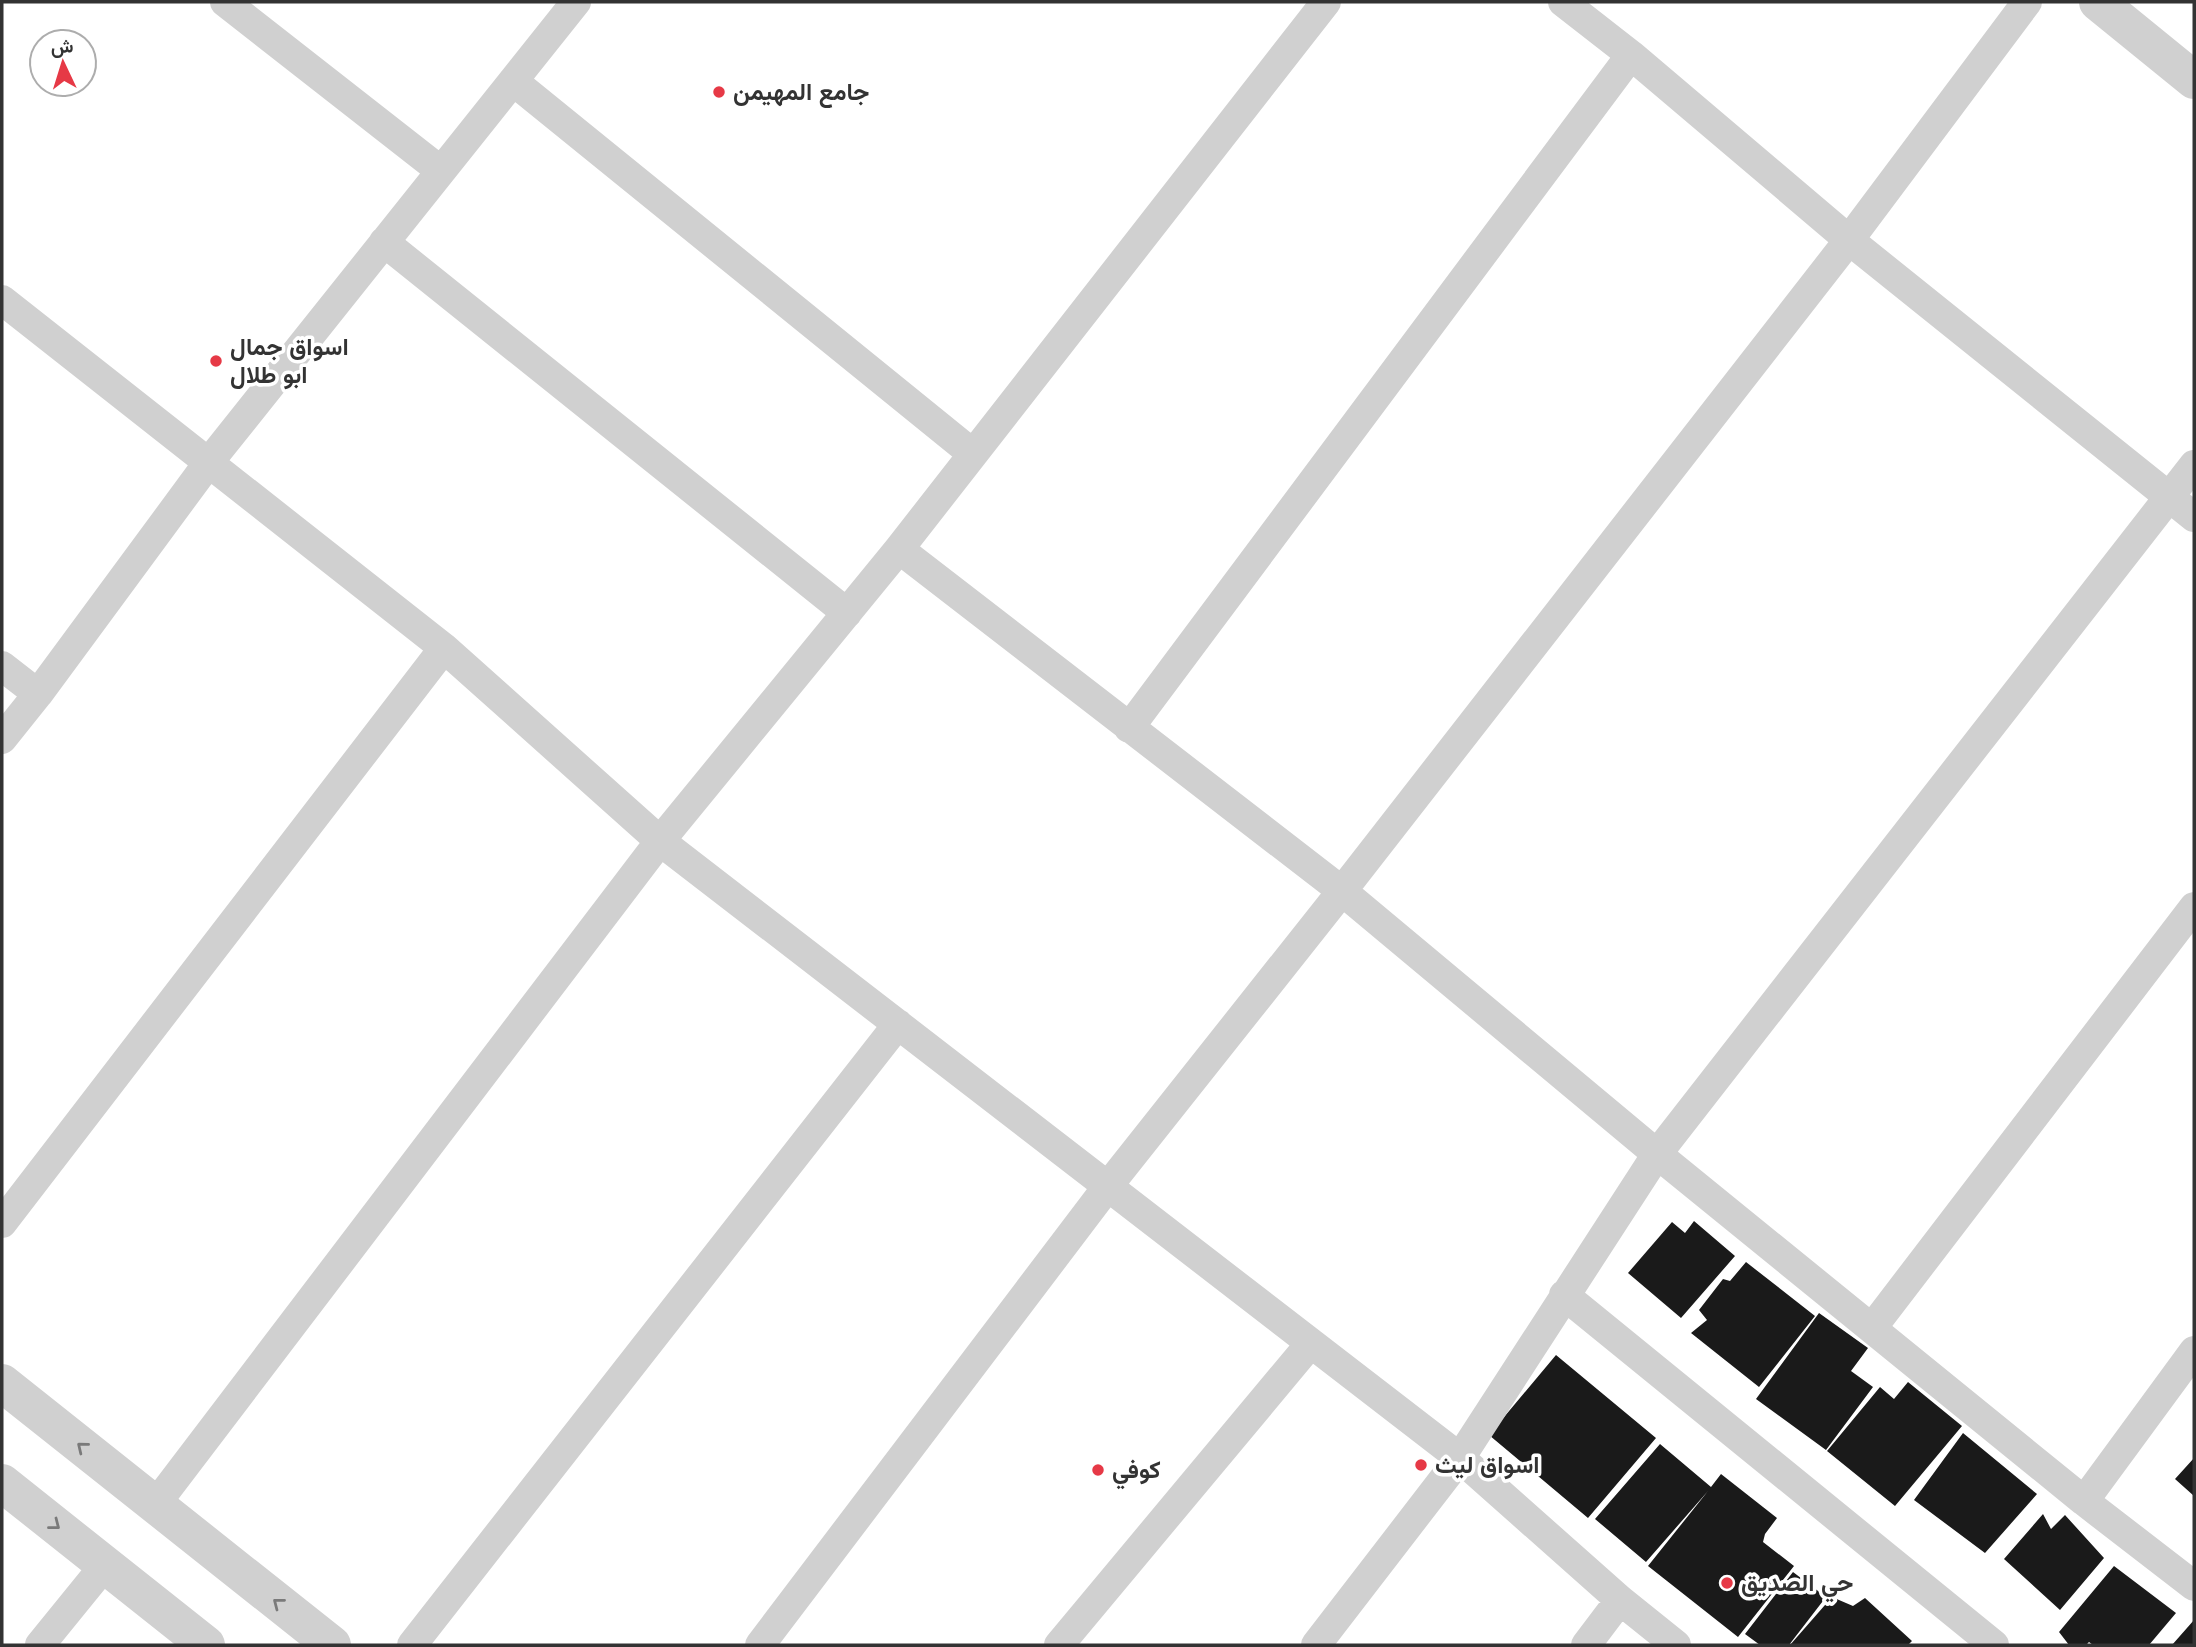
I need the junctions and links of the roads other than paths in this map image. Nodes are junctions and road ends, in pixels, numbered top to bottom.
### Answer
1 (225, 2) edge
2 (576, 2) edge
3 (1326, 2) edge
4 (1563, 2) edge
5 (2027, 2) edge
6 (2098, 2) edge
7 (1630, 55) junction
8 (2194, 80) edge
9 (513, 81) junction
10 (441, 171) junction
11 (1849, 240) junction
12 (384, 242) junction
13 (2, 300) edge
14 (973, 454) junction
15 (209, 462) junction
16 (2194, 465) edge
17 (2168, 497) junction
18 (2194, 517) edge
19 (899, 549) junction
20 (847, 613) junction
21 (444, 648) junction
22 (2, 666) edge
23 (38, 694) junction
24 (1129, 727) junction
25 (2, 739) edge
26 (660, 841) junction
27 (1342, 891) junction
28 (2194, 906) edge
29 (898, 1024) junction
30 (1657, 1154) junction
31 (1108, 1186) junction
32 (2, 1223) edge
33 (1564, 1295) junction
34 (1872, 1328) junction
35 (1311, 1343) junction
36 (2194, 1351) edge
37 (2, 1383) edge
38 (1460, 1458) junction
39 (2, 1483) edge
40 (2084, 1501) junction
41 (155, 1505) junction
42 (105, 1565) junction
43 (2194, 1586) edge
44 (1620, 1600) junction
45 (40, 1645) edge
46 (206, 1645) edge
47 (332, 1645) edge
48 (412, 1645) edge
49 (760, 1645) edge
50 (1059, 1645) edge
51 (1316, 1645) edge
52 (1586, 1645) edge
53 (1676, 1645) edge
54 (1994, 1645) edge

1 - 10 street
2 - 9 street
3 - 14 street
4 - 7 street
5 - 11 street
6 - 8 street
7 - 11 street
7 - 24 street
9 - 10 street
9 - 14 street
10 - 12 street
11 - 17 street
11 - 27 street
12 - 15 street
12 - 20 street
13 - 15 street
14 - 19 street
15 - 21 street
15 - 23 street
16 - 17 street
17 - 18 street
17 - 30 street
19 - 20 street
19 - 24 street
20 - 26 street
21 - 26 street
21 - 32 street
22 - 23 street
23 - 25 street
24 - 27 street
26 - 29 street
26 - 41 street
27 - 30 street
27 - 31 street
28 - 34 street
29 - 31 street
29 - 48 street
30 - 33 street
30 - 34 street
31 - 35 street
31 - 49 street
33 - 38 street
33 - 54 street
34 - 40 street
35 - 38 street
35 - 50 street
36 - 40 street
41 -> 37 street
38 - 44 street
38 - 51 street
39 -> 42 street
40 - 43 street
47 -> 41 street
42 - 45 street
42 - 46 street
44 - 52 street
44 - 53 street

